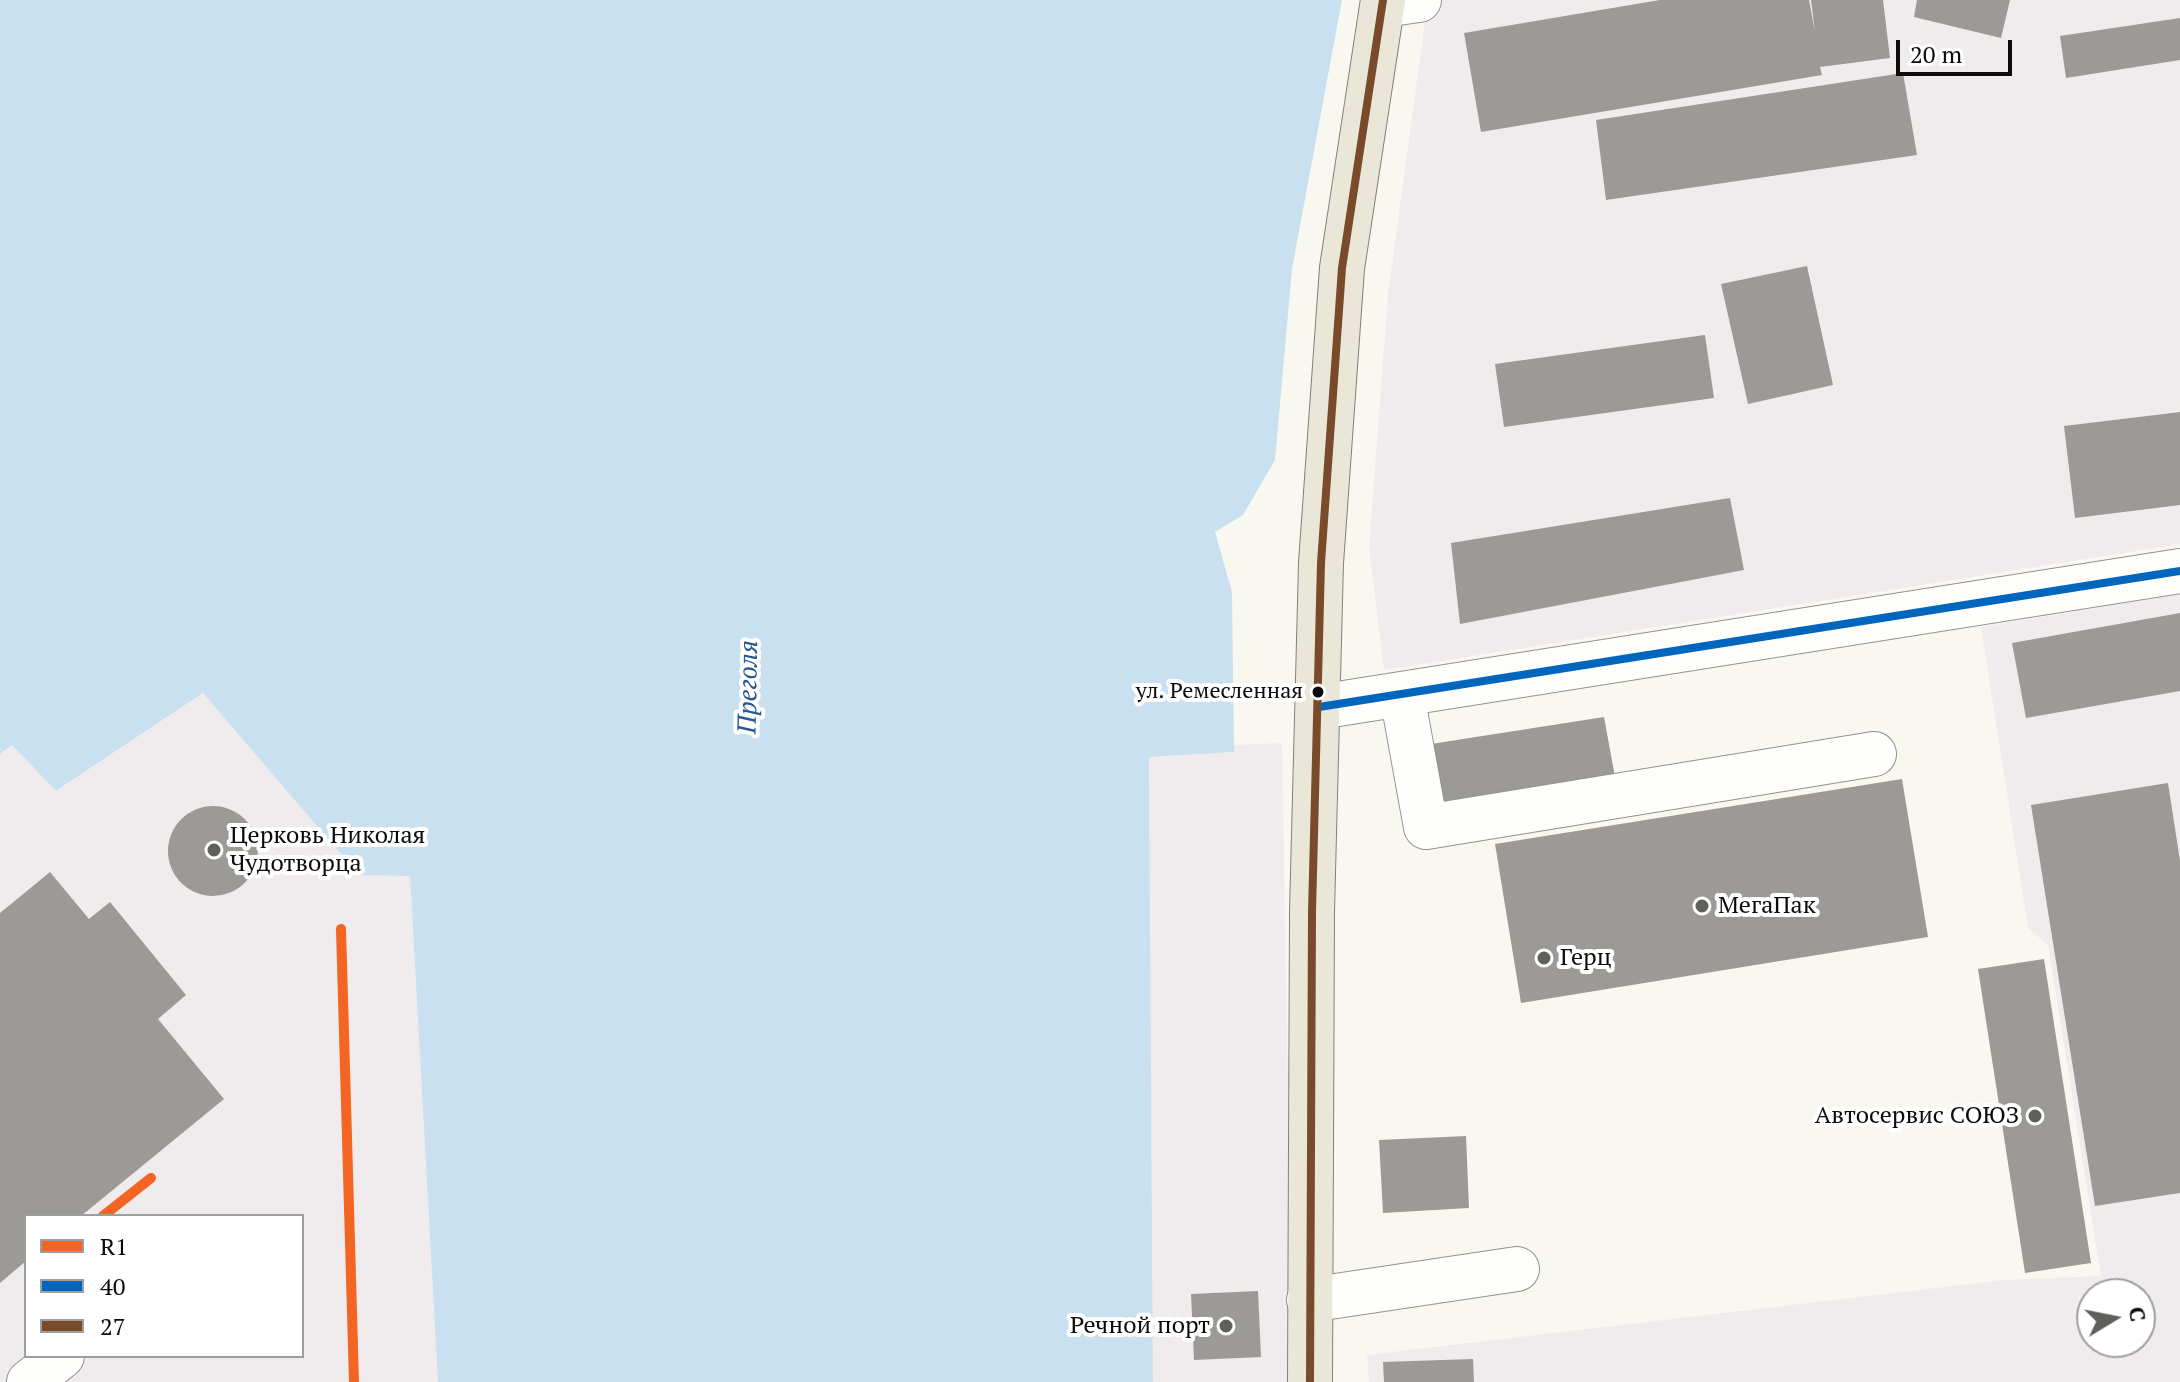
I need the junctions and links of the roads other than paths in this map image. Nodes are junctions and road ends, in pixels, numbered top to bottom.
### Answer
1 (1395, 2) edge
2 (2180, 571) edge
3 (1402, 695) junction
4 (1319, 707) junction
5 (1874, 754) dead end
6 (1517, 1269) dead end
7 (1309, 1300) junction
8 (59, 1358) edge
9 (29, 1382) edge
10 (1310, 1382) edge

1 - 4 main road
2 - 3 street
3 - 4 street
3 - 5 street
4 - 7 main road
6 - 7 street
7 - 10 main road
8 - 9 street

